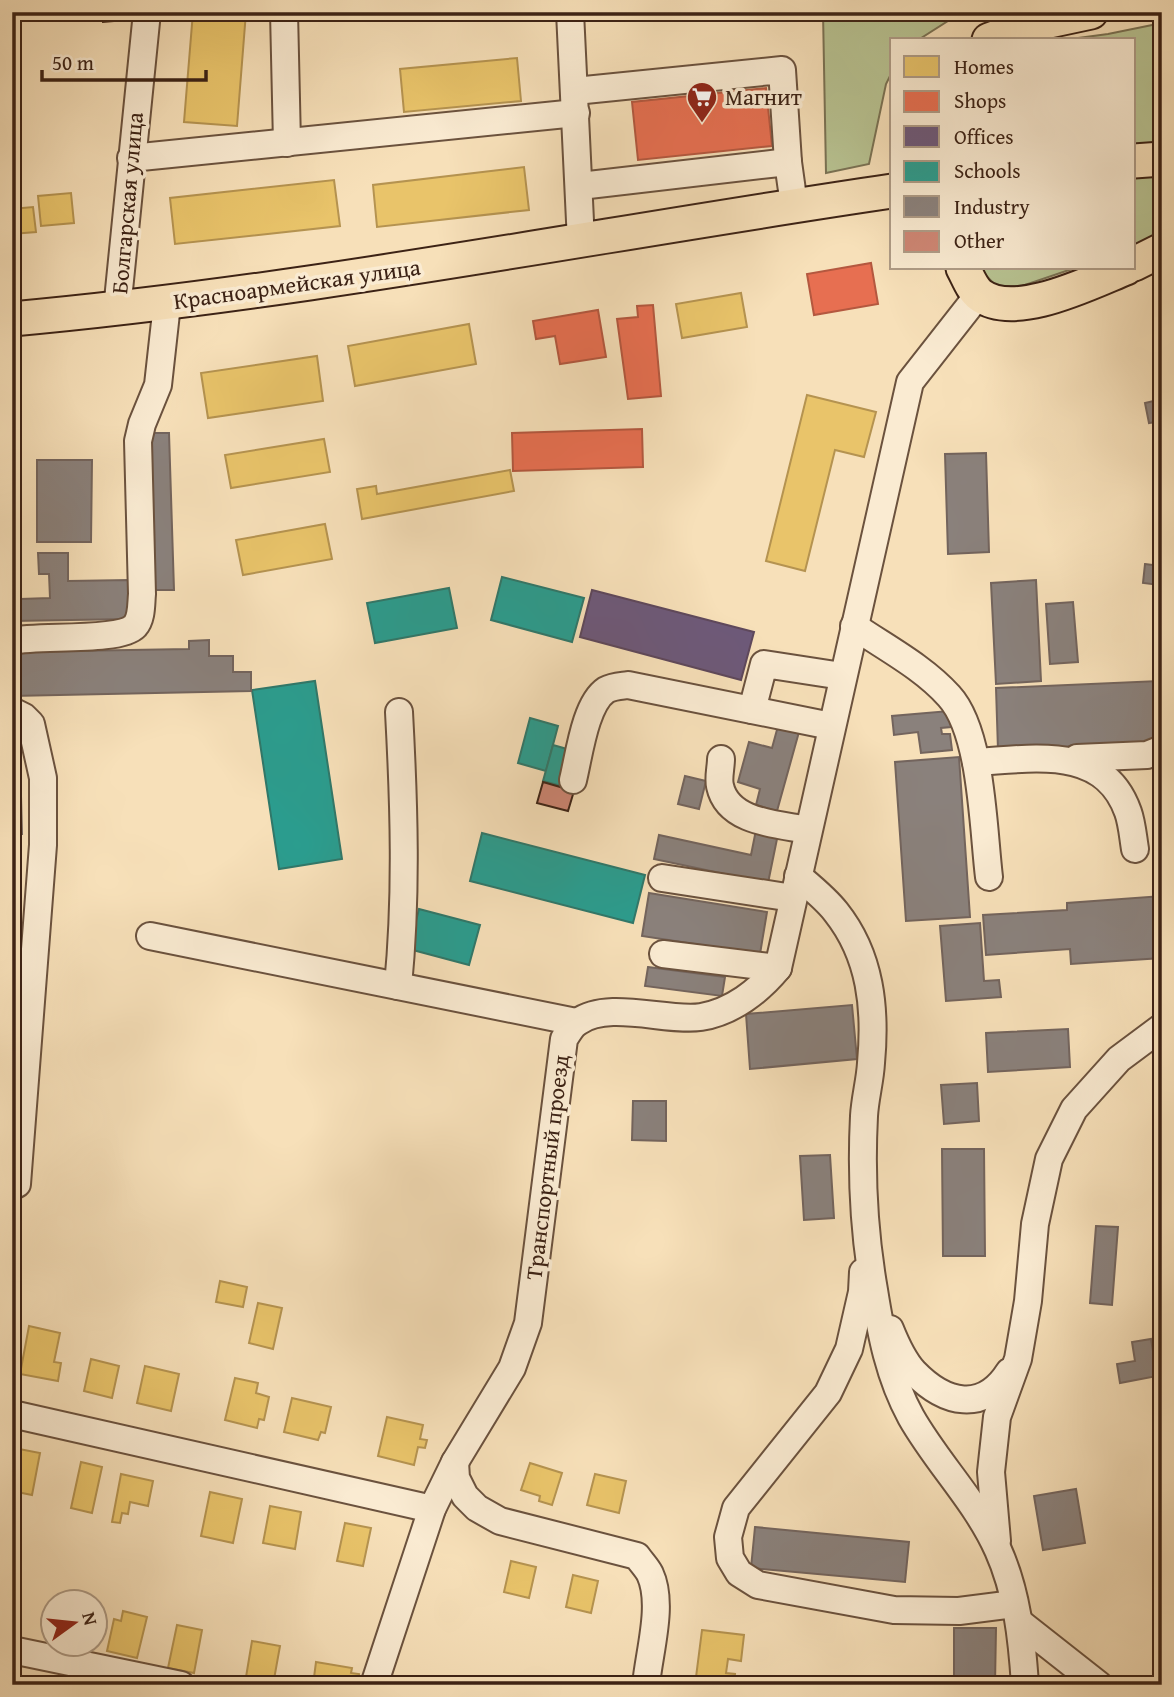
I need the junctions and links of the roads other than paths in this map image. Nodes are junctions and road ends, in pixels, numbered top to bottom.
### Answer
1 (146, 12) edge
2 (284, 12) edge
3 (569, 12) edge
4 (1091, 12) edge
5 (994, 38) edge
6 (575, 102) junction
7 (287, 143) junction
8 (131, 158) junction
9 (1162, 159) edge
10 (1136, 161) edge
11 (788, 162) junction
12 (580, 186) junction
13 (886, 191) edge
14 (787, 206) junction
15 (581, 242) junction
16 (1162, 250) edge
17 (1136, 263) edge
18 (1120, 270) edge
19 (971, 281) edge
20 (167, 304) junction
21 (117, 310) junction
22 (12, 319) edge
23 (854, 626) junction
24 (12, 641) edge
25 (843, 672) junction
26 (752, 710) junction
27 (12, 711) edge
28 (399, 712) dead end
29 (831, 726) junction
30 (1162, 749) edge
31 (1053, 758) junction
32 (721, 759) dead end
33 (976, 762) junction
34 (573, 780) dead end
35 (808, 830) junction
36 (1135, 849) dead end
37 (989, 877) dead end
38 (662, 878) dead end
39 (795, 887) junction
40 (150, 936) dead end
41 (663, 954) dead end
42 (778, 968) junction
43 (398, 986) junction
44 (576, 1022) junction
45 (1162, 1027) edge
46 (18, 1184) dead end
47 (867, 1227) junction
48 (873, 1288) junction
49 (1018, 1359) junction
50 (12, 1414) edge
51 (455, 1462) junction
52 (432, 1509) junction
53 (998, 1550) junction
54 (1017, 1613) junction
55 (12, 1650) edge
56 (181, 1685) edge
57 (374, 1685) edge
58 (646, 1685) edge
59 (1025, 1685) edge
60 (1099, 1685) edge

1 - 8 street, Болгарская улица
2 - 7 street
3 - 6 street
4 - 5 main road
6 - 7 street
6 - 11 street
6 - 12 street
7 - 8 street
8 - 21 street, Болгарская улица
9 - 10 main road
11 - 12 street
11 - 14 street
12 - 15 street
13 - 14 main road, Красноармейская улица
14 - 15 main road, Красноармейская улица
15 - 20 main road, Красноармейская улица
16 - 17 main road
18 - 19 main road
19 - 23 street
20 - 21 main road, Красноармейская улица
20 - 24 street
21 - 22 main road, Красноармейская улица
23 - 25 street
23 - 33 street
25 - 26 street
25 - 29 street
26 - 29 street
26 - 34 street
27 - 46 street
28 - 43 street
29 - 35 street
30 - 31 street
31 - 33 street
31 - 36 street
32 - 35 street
33 - 37 street
35 - 39 street
38 - 39 street
39 - 42 street
39 - 47 street
40 - 43 street
41 - 42 street
42 - 44 street, Транспортный проезд
43 - 44 street
44 - 51 street, Транспортный проезд
45 - 49 street
47 - 48 street
47 - 54 street
48 - 49 street
48 - 53 street
49 - 53 street
50 - 52 street
51 - 52 street, Транспортный проезд
51 - 58 street
52 - 57 street, Транспортный проезд
53 - 54 street
54 - 59 street
54 - 60 street
55 - 56 street

